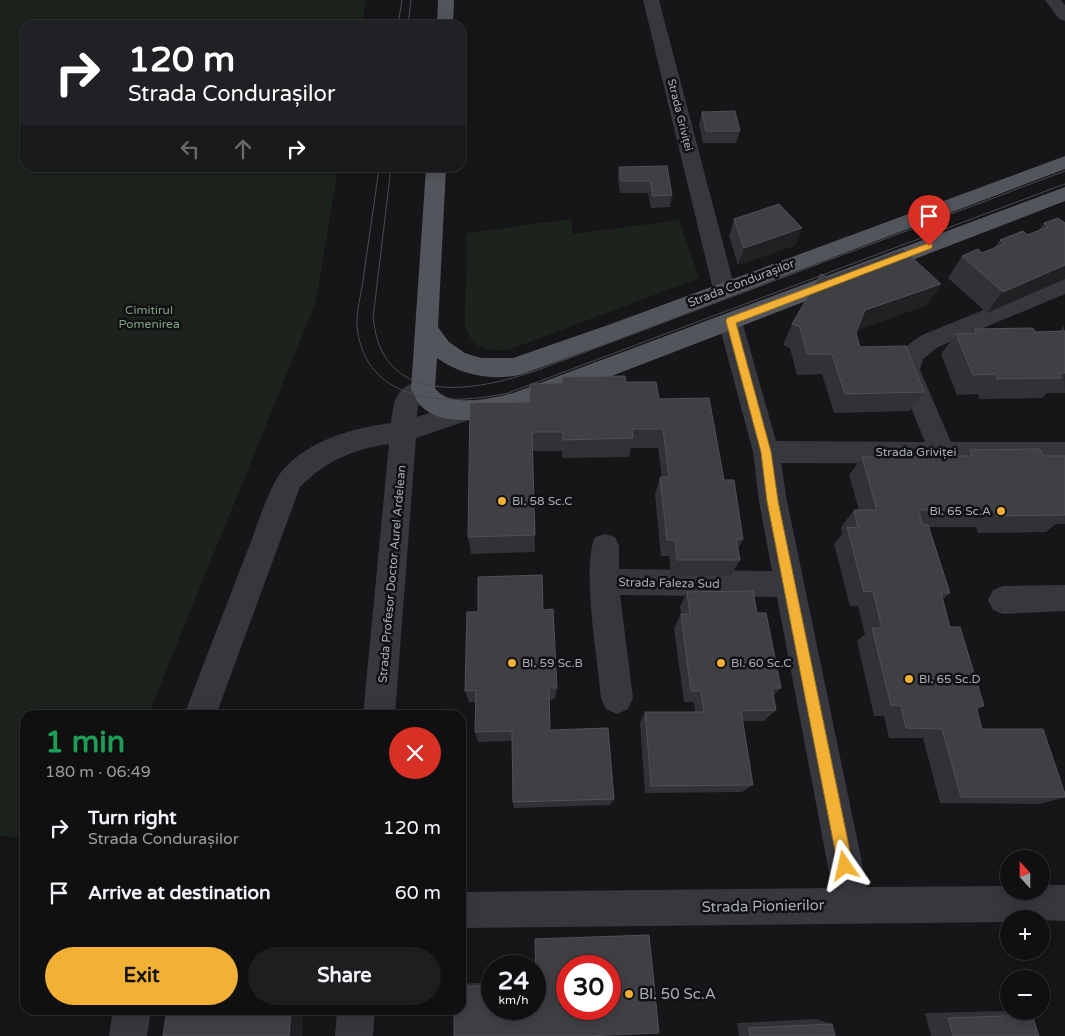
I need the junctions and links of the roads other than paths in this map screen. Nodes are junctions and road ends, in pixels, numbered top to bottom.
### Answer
1 (446, 0) edge
2 (651, 0) edge
3 (1053, 0) edge
4 (1065, 16) edge
5 (445, 20) edge
6 (1065, 162) edge
7 (436, 172) edge
8 (1065, 194) edge
9 (1065, 285) edge
10 (724, 289) junction
11 (730, 321) junction
12 (426, 328) junction
13 (422, 389) junction
14 (469, 410) junction
15 (404, 432) junction
16 (766, 452) junction
17 (942, 452) junction
18 (1065, 453) edge
19 (605, 546) dead end
20 (604, 582) junction
21 (790, 584) junction
22 (1065, 598) edge
23 (1003, 600) dead end
24 (617, 698) dead end
25 (202, 710) edge
26 (379, 710) edge
27 (1065, 903) edge
28 (853, 905) junction
29 (466, 910) edge
30 (131, 1015) edge
31 (356, 1015) edge
32 (128, 1036) edge
33 (354, 1036) edge

1 - 5 main road
2 - 10 street, Strada Griviței
3 - 4 street
6 - 10 main road, Strada Condurașilor
7 - 12 main road
8 - 11 main road
9 - 17 street
10 - 12 main road, Strada Condurașilor
11 - 14 main road
11 - 16 street
12 - 13 main road
13 - 14 main road
13 - 15 street
14 - 15 street
15 - 25 street
15 - 26 street, Strada Profesor Doctor Aurel Ardelean
16 - 17 street, Strada Griviței
16 - 21 street
17 - 18 street, Strada Griviței
19 - 20 street
20 - 21 street, Strada Faleza Sud
20 - 24 street, Strada Faleza Sud
21 - 28 street
22 - 23 street
27 - 28 street, Strada Pionierilor
28 - 29 street, Strada Pionierilor
30 - 32 street
31 - 33 street

